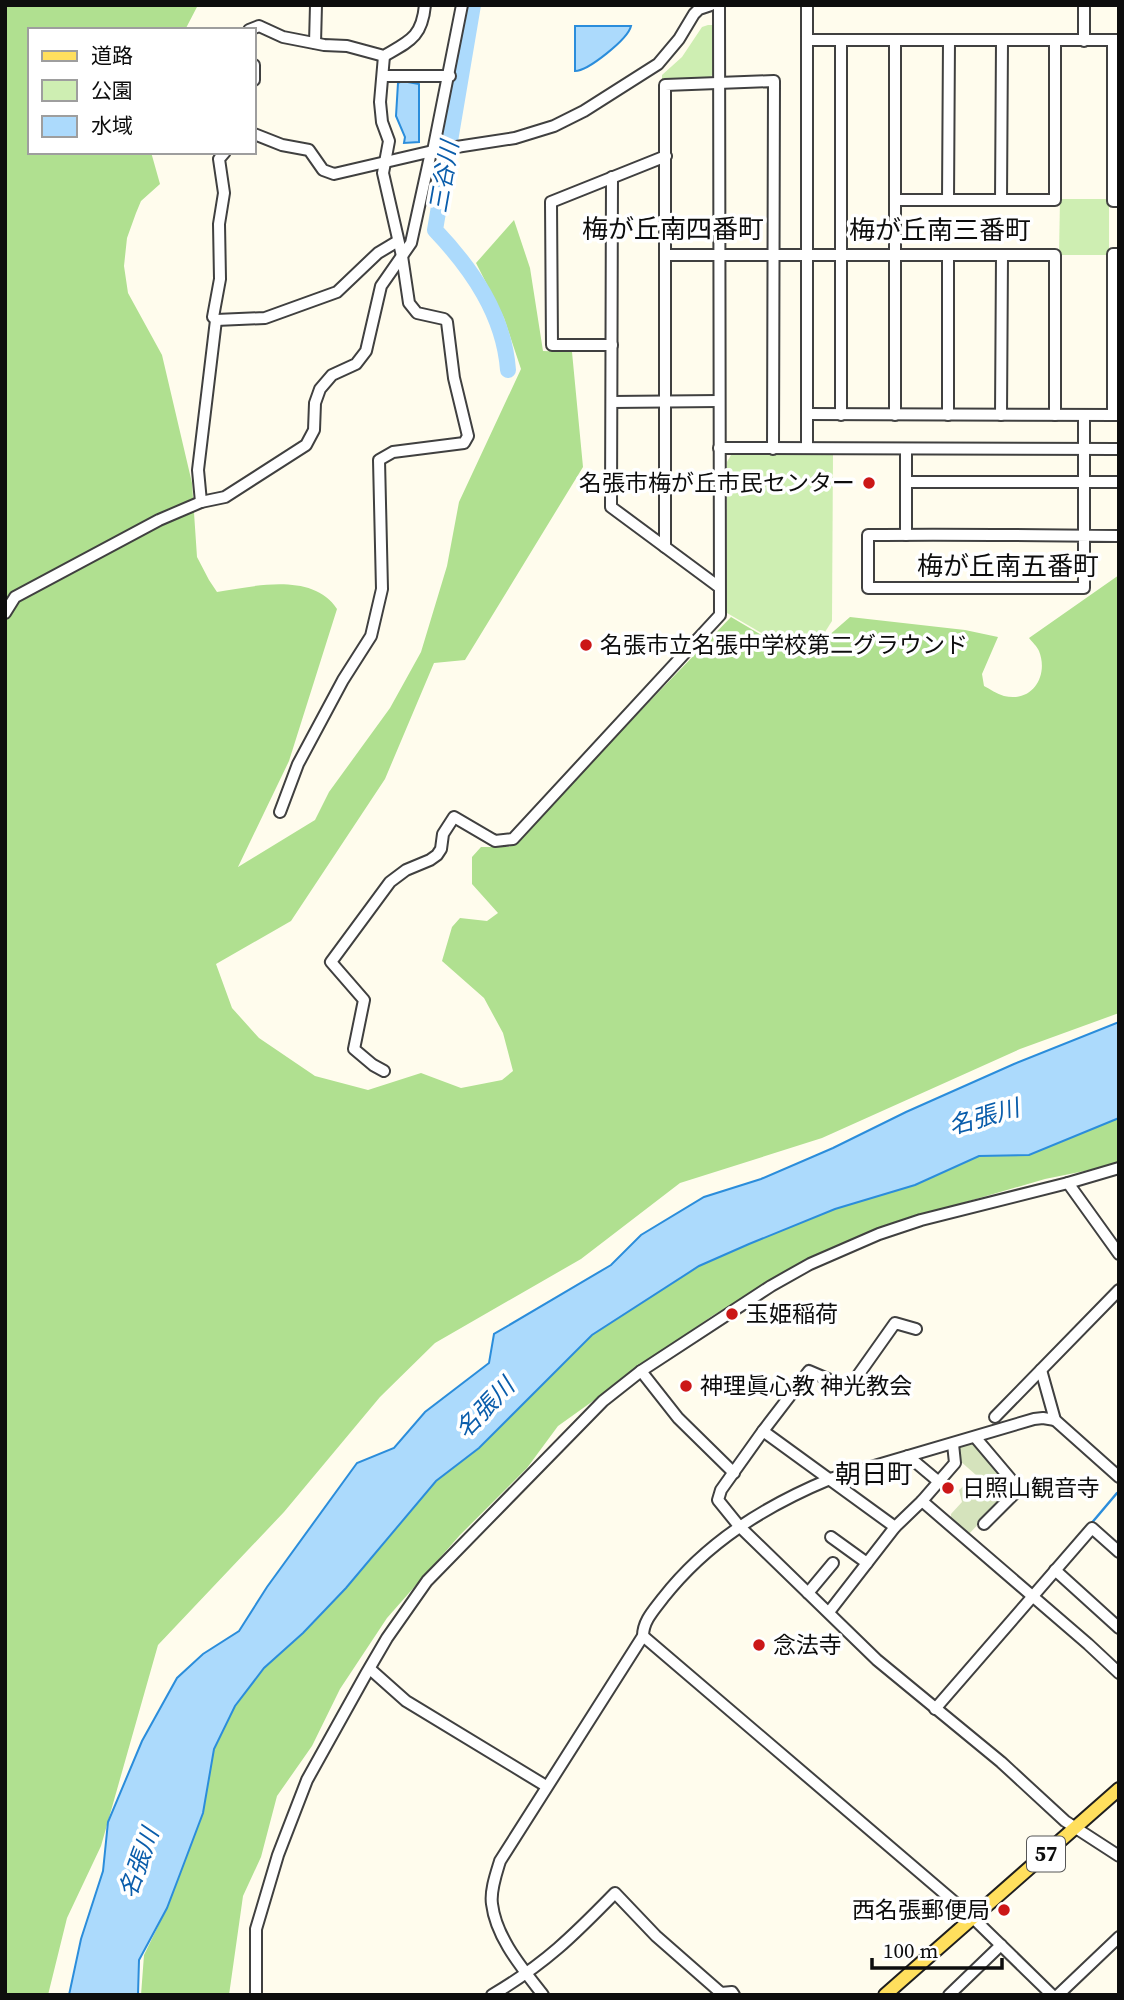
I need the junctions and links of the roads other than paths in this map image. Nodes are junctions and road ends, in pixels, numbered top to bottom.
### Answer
1 (316, 5) edge
2 (425, 5) edge
3 (462, 5) edge
4 (711, 5) edge
5 (719, 5) edge
6 (807, 5) edge
7 (1084, 5) edge
8 (250, 28) edge
9 (807, 40) junction
10 (841, 40) junction
11 (948, 40) junction
12 (1116, 40) edge
13 (895, 41) junction
14 (1002, 41) junction
15 (1055, 41) junction
16 (1084, 41) junction
17 (315, 43) junction
18 (384, 56) junction
19 (383, 76) junction
20 (450, 76) junction
21 (719, 82) junction
22 (256, 135) edge
23 (434, 151) junction
24 (223, 154) edge
25 (666, 156) junction
26 (385, 163) junction
27 (612, 177) junction
28 (895, 201) junction
29 (948, 201) junction
30 (1001, 201) junction
31 (1119, 201) edge
32 (398, 241) junction
33 (719, 254) junction
34 (1002, 254) junction
35 (1119, 254) edge
36 (666, 255) junction
37 (773, 255) junction
38 (807, 255) junction
39 (841, 255) junction
40 (895, 255) junction
41 (948, 255) junction
42 (402, 256) junction
43 (216, 320) junction
44 (612, 345) junction
45 (666, 401) junction
46 (719, 401) junction
47 (612, 402) junction
48 (807, 414) junction
49 (841, 415) junction
50 (895, 415) junction
51 (948, 415) junction
52 (1001, 415) junction
53 (1055, 415) junction
54 (1084, 415) junction
55 (1116, 415) edge
56 (807, 448) junction
57 (719, 449) junction
58 (774, 449) junction
59 (906, 449) junction
60 (1084, 449) junction
61 (1119, 449) edge
62 (906, 482) junction
63 (1084, 482) junction
64 (1119, 482) edge
65 (201, 502) junction
66 (906, 535) junction
67 (1084, 536) junction
68 (1119, 536) edge
69 (665, 547) junction
70 (719, 587) junction
71 (5, 613) edge
72 (280, 812) dead end
73 (384, 1071) dead end
74 (1119, 1168) edge
75 (1068, 1184) junction
76 (1119, 1254) edge
77 (1119, 1290) edge
78 (916, 1329) dead end
79 (1041, 1370) junction
80 (641, 1371) junction
81 (995, 1417) dead end
82 (1055, 1420) junction
83 (763, 1431) junction
84 (975, 1437) junction
85 (953, 1444) junction
86 (908, 1457) junction
87 (734, 1473) junction
88 (1119, 1477) edge
89 (830, 1479) junction
90 (939, 1482) junction
91 (922, 1501) junction
92 (984, 1524) dead end
93 (739, 1526) junction
94 (895, 1527) junction
95 (831, 1537) dead end
96 (1119, 1552) edge
97 (833, 1563) dead end
98 (867, 1563) junction
99 (1055, 1570) junction
100 (808, 1593) junction
101 (1032, 1596) junction
102 (828, 1612) junction
103 (1119, 1628) edge
104 (643, 1636) junction
105 (370, 1669) junction
106 (1119, 1673) edge
107 (935, 1709) junction
108 (546, 1786) junction
109 (1119, 1789) edge
110 (1076, 1827) junction
111 (1119, 1856) edge
112 (972, 1917) junction
113 (1119, 1937) edge
114 (1001, 1945) junction
115 (528, 1974) junction
116 (256, 1995) edge
117 (492, 1995) edge
118 (543, 1995) edge
119 (734, 1995) edge
120 (885, 1995) edge
121 (949, 1995) edge
122 (1052, 1995) edge
123 (1058, 1995) edge

1 - 17 street
2 - 18 street
3 - 20 street
4 - 23 street
5 - 21 street
6 - 9 street
7 - 16 street
8 - 17 street
9 - 10 street
9 - 38 street
10 - 13 street
10 - 39 street
11 - 13 street
11 - 14 street
11 - 29 street
12 - 16 street
12 - 31 street
13 - 28 street
14 - 15 street
14 - 30 street
15 - 16 street
15 - 30 street
17 - 18 street
18 - 19 street
19 - 20 street
19 - 26 street
20 - 23 street
21 - 25 street
21 - 33 street
21 - 37 street
22 - 26 street
23 - 26 street
23 - 42 street
24 - 43 street
25 - 27 street
25 - 36 street
26 - 32 street
27 - 44 street
27 - 44 street
28 - 29 street
28 - 40 street
29 - 30 street
32 - 42 street
32 - 43 street
33 - 36 street
33 - 37 street
33 - 46 street
34 - 41 street
34 - 52 street
34 - 53 street
35 - 55 street
36 - 45 street
37 - 38 street
37 - 58 street
38 - 39 street
38 - 48 street
39 - 40 street
39 - 49 street
40 - 41 street
40 - 50 street
41 - 51 street
42 - 65 street
42 - 72 street
43 - 65 street
44 - 47 street
45 - 46 street
45 - 47 street
45 - 69 street
46 - 57 street
47 - 69 street
48 - 49 street
48 - 56 street
49 - 50 street
50 - 51 street
51 - 52 street
52 - 53 street
53 - 54 street
54 - 55 street
54 - 60 street
56 - 58 street
56 - 59 street
57 - 58 street
57 - 70 street
59 - 60 street
59 - 62 street
60 - 61 street
60 - 63 street
62 - 63 street
62 - 66 street
63 - 64 street
63 - 67 street
65 - 71 street
66 - 67 street
66 - 67 street
67 - 68 street
69 - 70 street
70 - 73 street
74 - 75 street
75 - 76 street
75 - 80 street
77 - 79 street
78 - 83 street
79 - 81 street
79 - 82 street
80 - 87 street
80 - 105 street
82 - 84 street
82 - 88 street
83 - 87 street
83 - 89 street
84 - 85 street
84 - 92 street
85 - 86 street
85 - 90 street
86 - 89 street
86 - 90 street
87 - 93 street
89 - 93 street
89 - 94 street
90 - 91 street
91 - 94 street
91 - 101 street
93 - 100 street
93 - 104 street
94 - 98 street
95 - 98 street
96 - 99 street
97 - 100 street
98 - 102 street
99 - 101 street
99 - 103 street
100 - 102 street
101 - 106 street
101 - 107 street
102 - 107 street
104 - 108 street
104 - 112 street
105 - 108 street
105 - 116 street
107 - 110 street
108 - 115 street
109 - 110 main road, 57
110 - 111 street
110 - 112 main road, 57
112 - 114 street
112 - 120 main road, 57
113 - 123 street
114 - 121 street
114 - 122 street
115 - 117 street
115 - 118 street
115 - 119 street

